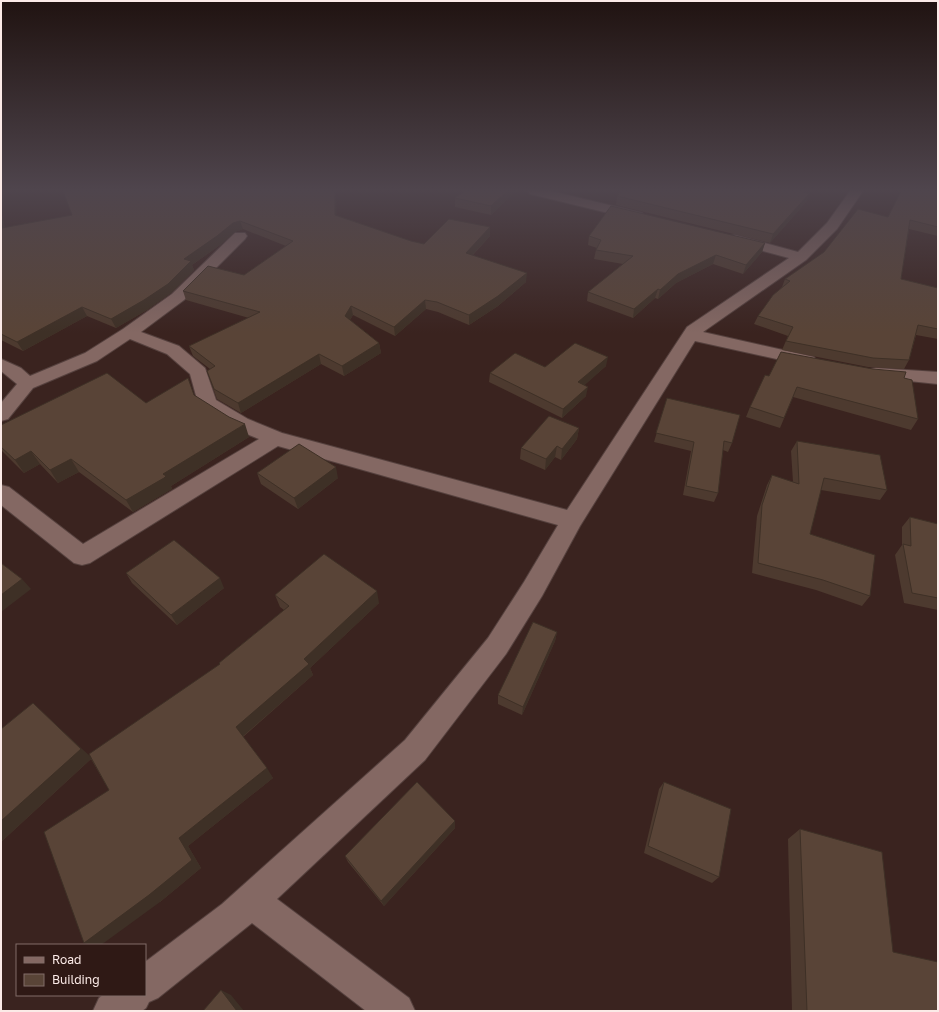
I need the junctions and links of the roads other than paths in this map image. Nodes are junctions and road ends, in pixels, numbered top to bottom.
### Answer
1 (238, 238) edge
2 (732, 238) edge
3 (820, 238) edge
4 (801, 257) junction
5 (692, 331) junction
6 (129, 333) junction
7 (1, 364) edge
8 (822, 364) edge
9 (860, 371) edge
10 (938, 378) edge
11 (27, 384) junction
12 (1, 415) edge
13 (275, 438) junction
14 (1, 493) edge
15 (572, 520) junction
16 (251, 901) junction
17 (146, 984) edge
18 (132, 996) edge
19 (112, 1011) edge
20 (396, 1011) edge

1 - 6 street
2 - 4 street
3 - 4 street
4 - 5 street
5 - 8 street
5 - 15 street
6 - 11 street
6 - 13 street
7 - 11 street
9 - 10 street
11 - 12 street
13 - 14 street
13 - 15 street
15 - 16 street
16 - 17 street
16 - 20 street
18 - 19 street

